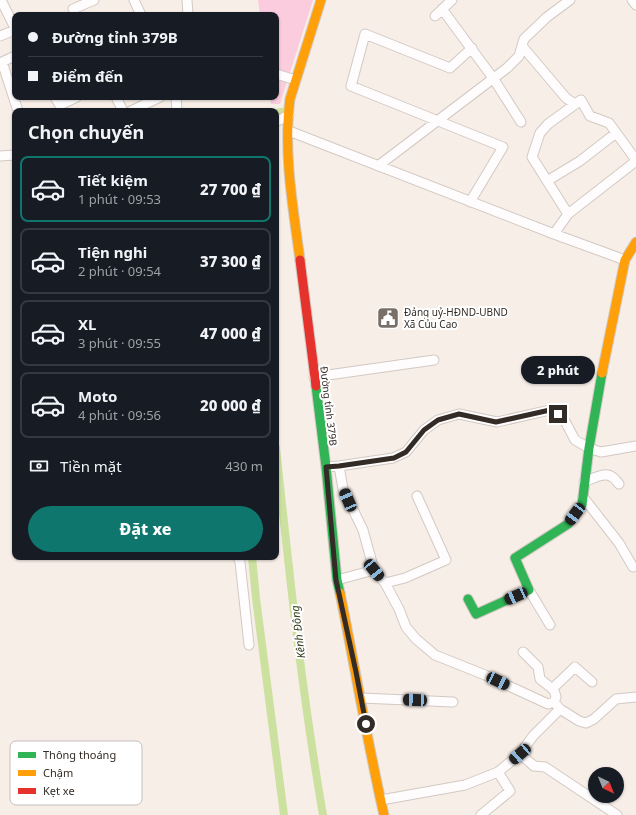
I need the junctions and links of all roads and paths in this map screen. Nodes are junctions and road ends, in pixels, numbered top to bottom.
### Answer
1 (1, 0) edge
2 (94, 0) edge
3 (134, 0) edge
4 (187, 0) edge
5 (321, 0) edge
6 (452, 0) edge
7 (570, 0) edge
8 (632, 0) edge
9 (636, 5) edge
10 (73, 9) dead end
11 (442, 9) junction
12 (140, 12) edge
13 (188, 12) edge
14 (435, 16) dead end
15 (12, 23) edge
16 (12, 30) edge
17 (0, 36) edge
18 (522, 46) junction
19 (472, 48) junction
20 (12, 57) edge
21 (279, 75) edge
22 (493, 78) junction
23 (296, 80) junction
24 (12, 93) edge
25 (69, 100) edge
26 (154, 100) edge
27 (59, 104) edge
28 (575, 104) junction
29 (137, 108) edge
30 (289, 115) junction
31 (279, 120) edge
32 (437, 121) junction
33 (521, 122) dead end
34 (289, 131) junction
35 (616, 132) junction
36 (12, 155) edge
37 (0, 156) edge
38 (636, 160) edge
39 (378, 166) junction
40 (548, 181) junction
41 (470, 202) junction
42 (568, 214) junction
43 (554, 234) junction
44 (636, 242) edge
45 (625, 260) junction
46 (434, 360) dead end
47 (314, 377) junction
48 (636, 446) edge
49 (589, 448) junction
50 (339, 466) junction
51 (326, 467) junction
52 (584, 482) junction
53 (619, 484) dead end
54 (417, 496) dead end
55 (583, 497) junction
56 (239, 560) edge
57 (633, 567) dead end
58 (374, 570) junction
59 (336, 580) junction
60 (385, 583) junction
61 (529, 590) junction
62 (468, 599) dead end
63 (550, 625) dead end
64 (249, 645) dead end
65 (523, 652) dead end
66 (592, 682) dead end
67 (552, 689) junction
68 (636, 697) edge
69 (361, 698) junction
70 (453, 702) dead end
71 (557, 706) junction
72 (520, 754) junction
73 (498, 772) junction
74 (381, 800) junction
75 (487, 813) edge
76 (384, 815) edge
77 (617, 815) edge

1 - 15 street
2 - 10 street
3 - 12 street
4 - 13 street
5 - 23 main road, Đường tỉnh 379B
6 - 11 street
7 - 18 street
8 - 9 street
11 - 14 street
11 - 19 street
16 - 17 street
18 - 22 street
18 - 28 street
19 - 22 street
19 - 32 street
20 - 24 street
21 - 23 street
22 - 32 street
22 - 33 street
23 - 30 main road, Đường tỉnh 379B
25 - 27 street
26 - 29 street
28 - 35 street
28 - 40 street
30 - 31 street
30 - 34 main road, Đường tỉnh 379B
32 - 39 street
32 - 41 street
34 - 39 street
34 - 47 main road, Đường tỉnh 379B
35 - 38 street
35 - 40 street
36 - 37 street
38 - 42 street
39 - 41 street
40 - 42 street
41 - 43 street
42 - 43 street
43 - 45 street
44 - 45 main road
45 - 49 main road
46 - 47 street
47 - 51 main road, Đường tỉnh 379B
48 - 49 street
49 - 50 street
49 - 52 main road
50 - 51 street
50 - 58 street
51 - 59 main road, Đường tỉnh 379B
52 - 53 street
52 - 55 main road
54 - 60 street
55 - 57 street
55 - 61 main road
56 - 64 street
58 - 59 street
58 - 60 street
59 - 69 main road, Đường tỉnh 379B
60 - 71 street
61 - 62 main road
61 - 63 street
65 - 67 street
66 - 67 street
67 - 71 street
68 - 71 street
69 - 70 street
69 - 74 main road, Đường tỉnh 379B
71 - 72 street
72 - 73 street
72 - 77 street
73 - 74 street
73 - 75 street
74 - 76 main road, Đường tỉnh 379B

